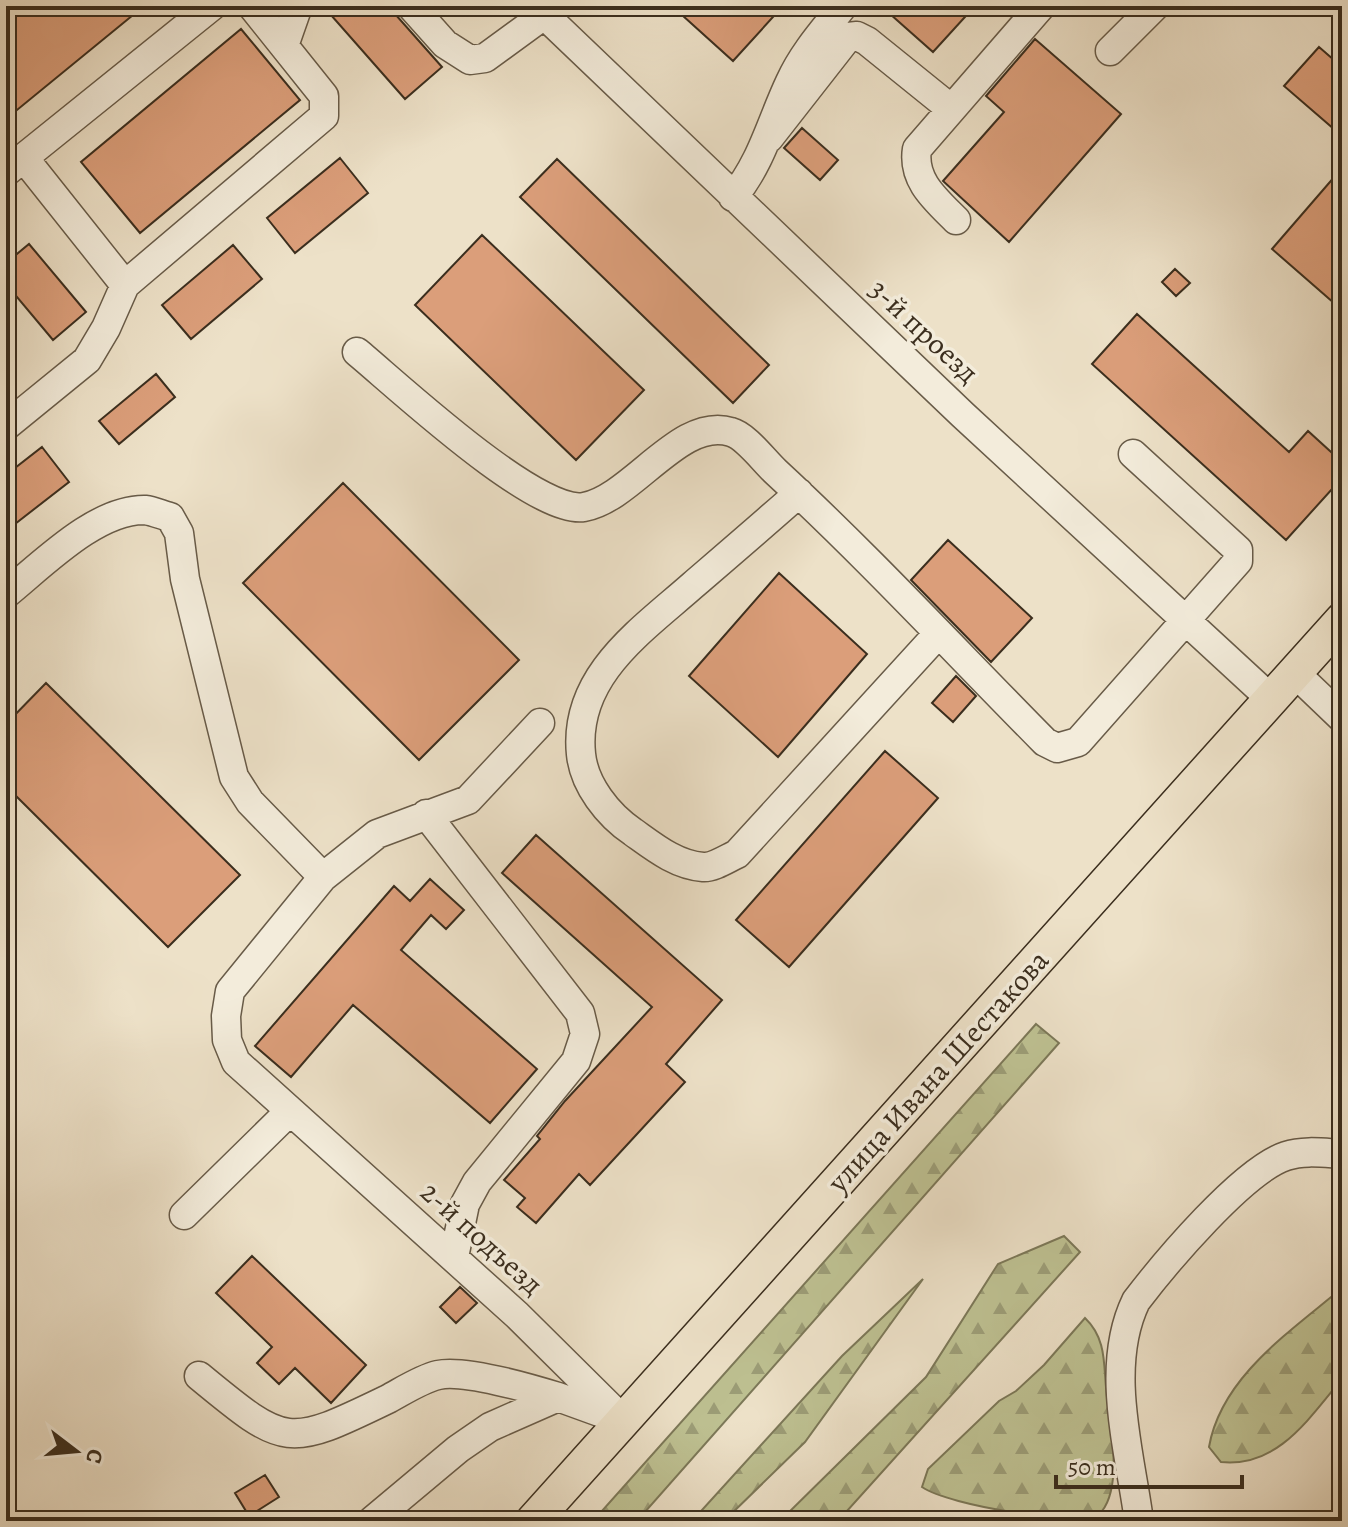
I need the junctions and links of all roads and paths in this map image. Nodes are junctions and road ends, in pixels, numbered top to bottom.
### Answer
1 (212, 6) edge
2 (252, 6) edge
3 (298, 6) edge
4 (411, 6) edge
5 (843, 6) edge
6 (1041, 6) edge
7 (1155, 6) edge
8 (540, 10) edge
9 (284, 46) junction
10 (1110, 51) dead end
11 (950, 108) junction
12 (769, 138) junction
13 (15, 165) edge
14 (733, 197) junction
15 (956, 220) dead end
16 (125, 285) junction
17 (357, 352) dead end
18 (6, 426) edge
19 (1133, 454) dead end
20 (799, 493) junction
21 (6, 594) edge
22 (1186, 620) junction
23 (1342, 620) edge
24 (937, 635) junction
25 (1295, 673) junction
26 (1271, 699) junction
27 (1342, 718) edge
28 (540, 723) dead end
29 (426, 814) junction
30 (323, 877) junction
31 (290, 1111) junction
32 (1342, 1154) edge
33 (184, 1215) dead end
34 (454, 1257) junction
35 (199, 1376) dead end
36 (558, 1397) junction
37 (623, 1420) junction
38 (372, 1521) edge
39 (533, 1521) edge
40 (1139, 1521) edge

1 - 13 street
2 - 9 street
3 - 9 street
4 - 8 street
5 - 12 street
6 - 11 street
7 - 10 street
8 - 14 street, 3-й проезд
9 - 16 street
11 - 12 street
11 - 15 street
12 - 14 street
13 - 16 street
14 - 22 street, 3-й проезд
16 - 18 street
17 - 20 street
19 - 22 street
20 - 24 street
20 - 24 street
21 - 30 street
22 - 24 street
22 - 26 street, 3-й проезд
23 - 25 main road, улица Ивана Шестакова
25 - 26 main road, улица Ивана Шестакова
25 - 27 street
26 - 37 main road, улица Ивана Шестакова
28 - 29 street, 2-й подъезд
29 - 30 street, 2-й подъезд
29 - 34 street
30 - 31 street, 2-й подъезд
31 - 33 street
31 - 34 street, 2-й подъезд
32 - 40 street
34 - 37 street, 2-й подъезд
35 - 36 street
36 - 37 street
36 - 38 street
37 - 39 main road, улица Ивана Шестакова

